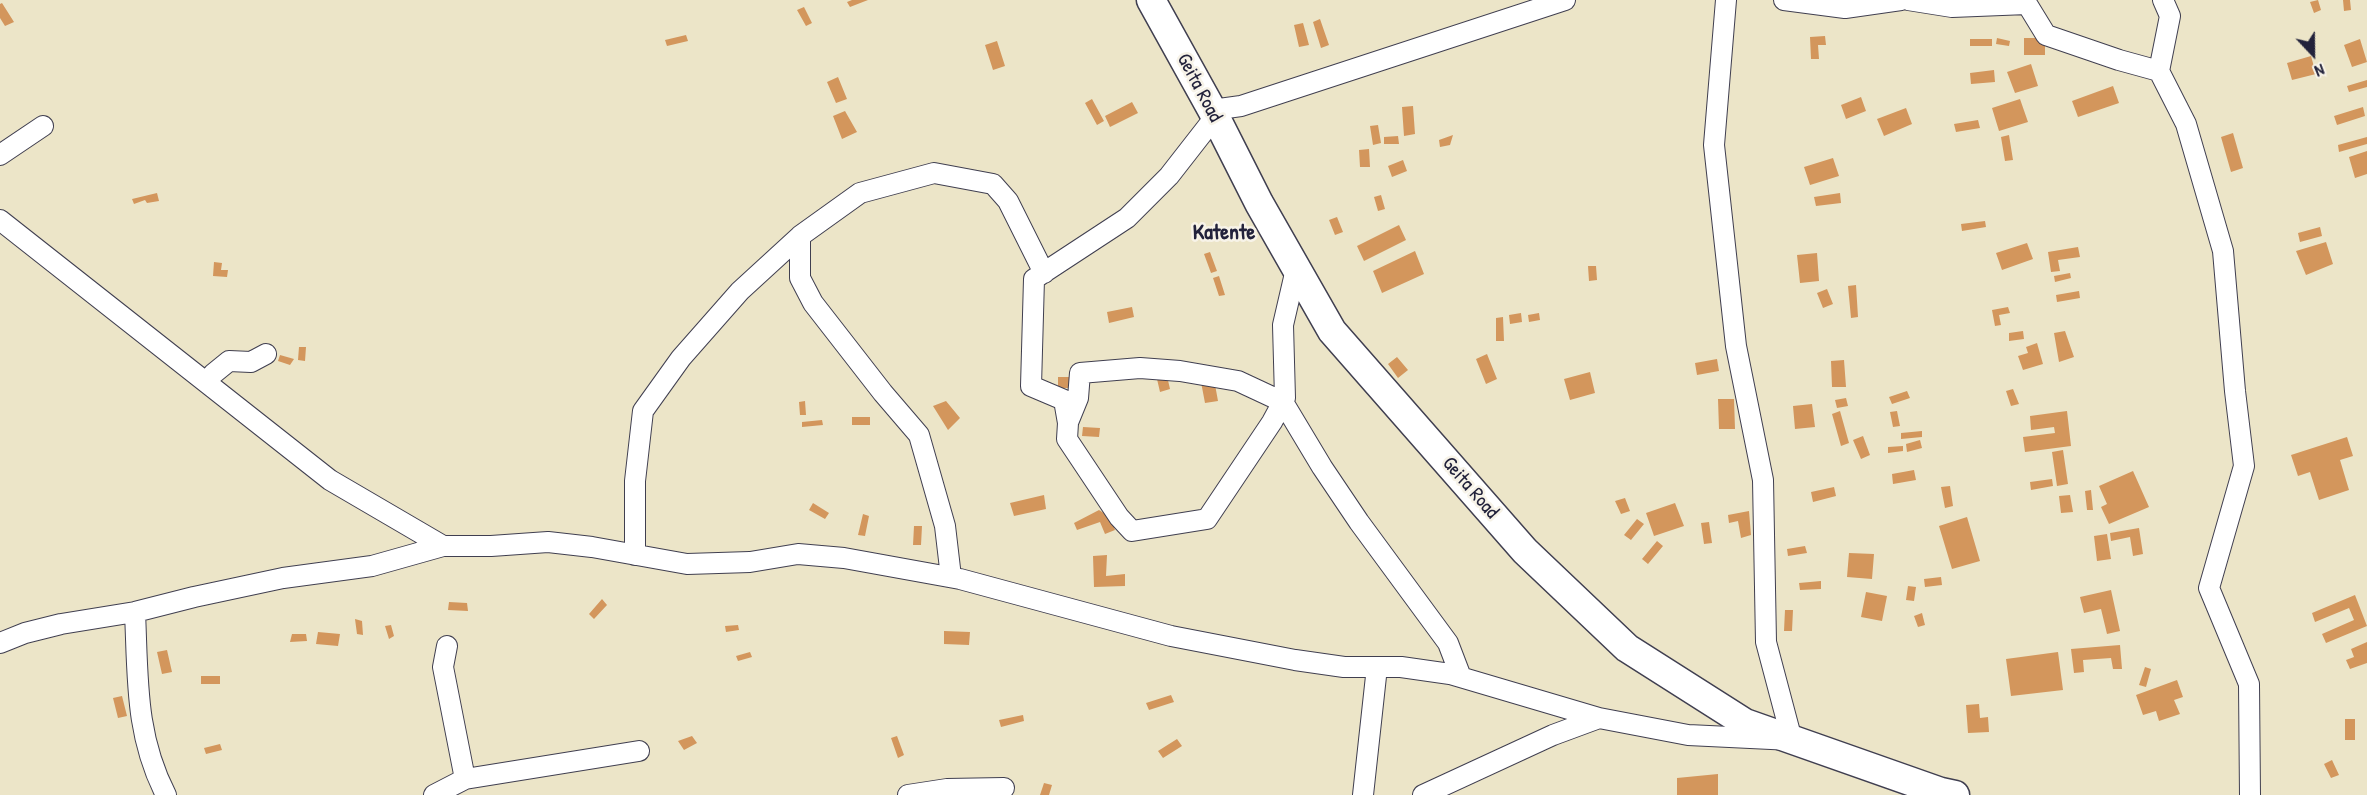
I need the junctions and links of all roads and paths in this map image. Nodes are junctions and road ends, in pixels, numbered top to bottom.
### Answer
1 (1151, 0) edge
2 (1565, 0) edge
3 (1726, 0) edge
4 (1784, 0) edge
5 (2163, 0) edge
6 (1897, 1) edge
7 (1522, 7) edge
8 (2159, 71) junction
9 (1213, 113) junction
10 (43, 126) dead end
11 (0, 155) edge
12 (0, 220) edge
13 (800, 236) junction
14 (1296, 269) junction
15 (1044, 273) junction
16 (266, 354) dead end
17 (213, 374) dead end
18 (1283, 402) junction
19 (1068, 423) junction
20 (443, 546) junction
21 (635, 555) junction
22 (951, 577) junction
23 (135, 612) junction
24 (0, 643) edge
25 (447, 646) dead end
26 (1377, 667) junction
27 (1461, 677) junction
28 (1599, 718) junction
29 (1792, 740) junction
30 (639, 751) dead end
31 (465, 779) junction
32 (1004, 788) dead end
33 (166, 795) edge
34 (434, 795) edge
35 (908, 795) edge
36 (1363, 795) edge
37 (1423, 795) edge
38 (1955, 795) edge
39 (2250, 795) edge

1 - 9 main road, Geita Road
2 - 7 street
3 - 29 street
4 - 6 street
5 - 8 street
6 - 8 street
7 - 9 street
8 - 39 street
9 - 14 main road, Geita Road
9 - 15 street
10 - 11 street
12 - 20 street
13 - 15 street
13 - 21 street
13 - 22 street
14 - 18 street
14 - 29 main road, Geita Road
15 - 19 street
16 - 17 street
18 - 19 street
18 - 19 street
18 - 27 street
20 - 21 street
20 - 23 street
21 - 22 street
22 - 26 street
23 - 24 street
23 - 33 street
25 - 31 street
26 - 27 street
26 - 36 street
27 - 28 street
28 - 29 street
28 - 37 street
29 - 38 main road, Geita Road
30 - 31 street
31 - 34 street
32 - 35 street

